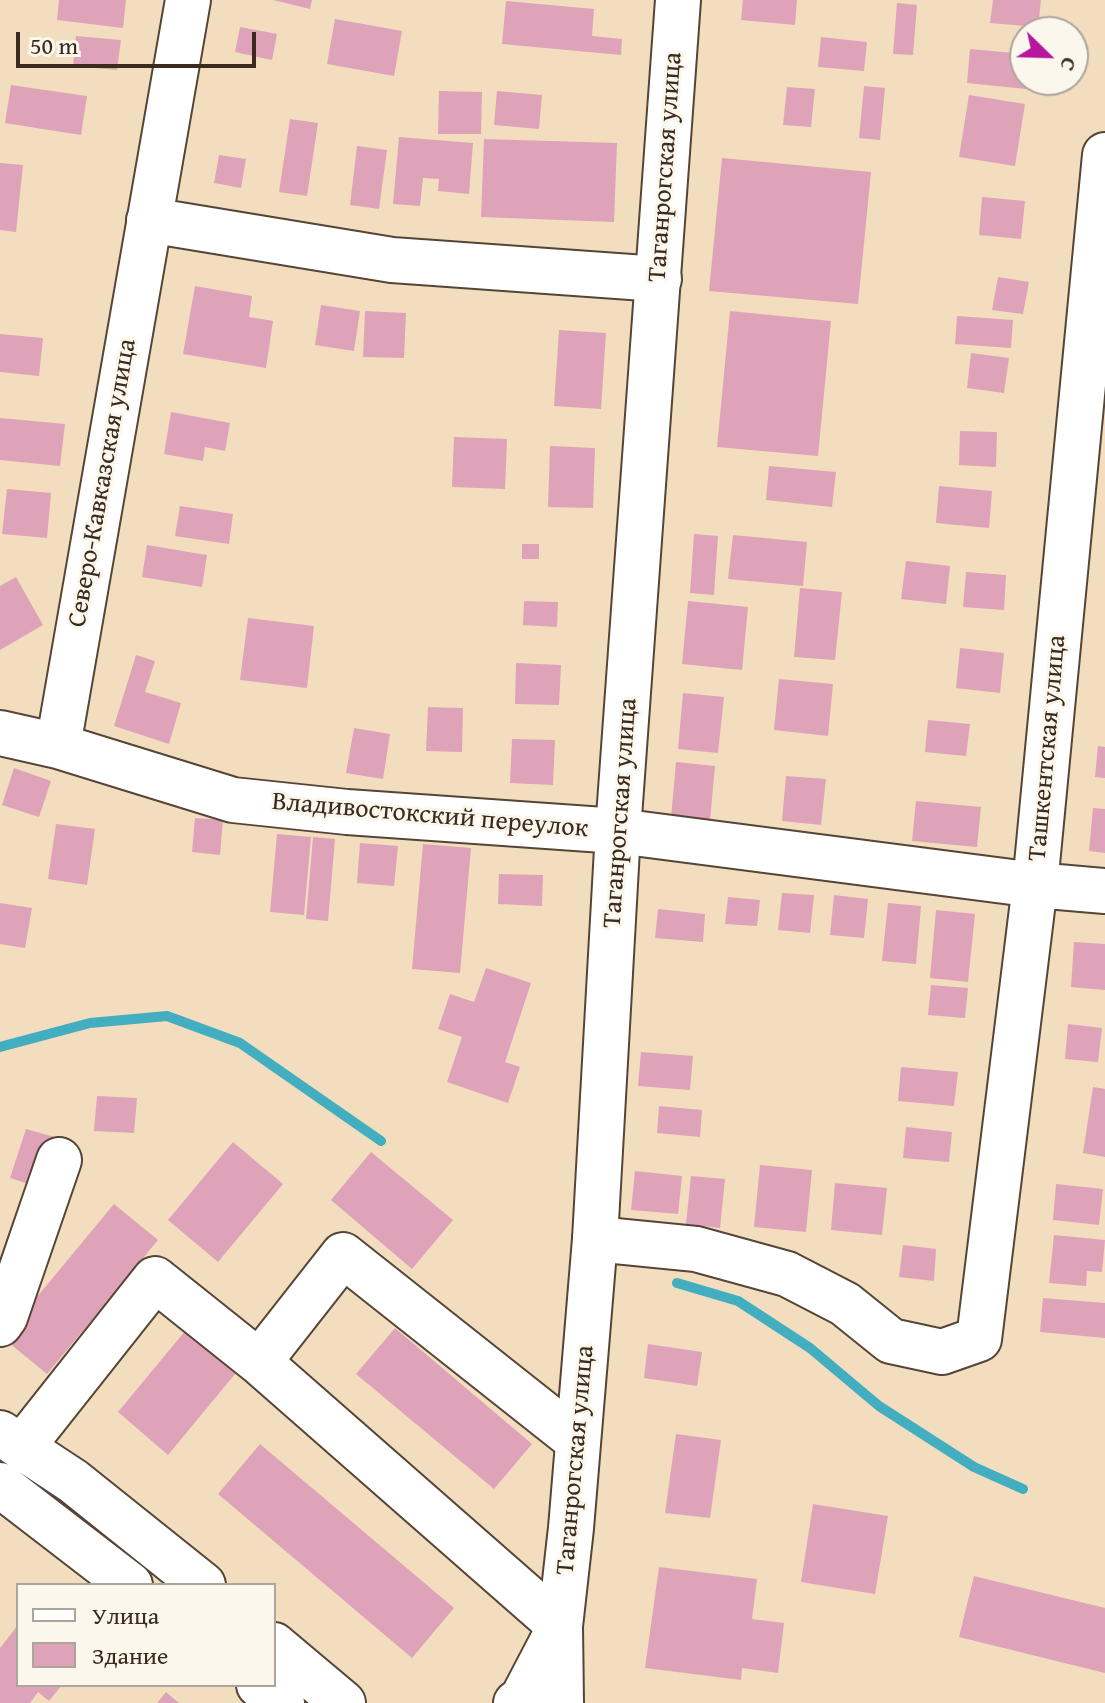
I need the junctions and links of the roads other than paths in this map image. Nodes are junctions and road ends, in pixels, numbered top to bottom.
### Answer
1 (188, 0) edge
2 (678, 0) edge
3 (1105, 155) edge
4 (149, 220) junction
5 (659, 279) junction
6 (0, 733) edge
7 (58, 746) junction
8 (618, 831) junction
9 (1035, 885) junction
10 (1105, 891) edge
11 (59, 1160) dead end
12 (595, 1239) junction
13 (0, 1324) edge
14 (259, 1362) junction
15 (11, 1440) edge
16 (578, 1441) junction
17 (0, 1485) edge
18 (127, 1583) edge
19 (200, 1583) edge
20 (560, 1626) junction
21 (276, 1647) edge
22 (262, 1687) edge
23 (282, 1703) edge
24 (343, 1703) edge
25 (516, 1703) edge
26 (561, 1703) edge

1 - 4 street, Северо-Кавказская улица
2 - 5 street, Таганрогская улица
3 - 9 street, Ташкентская улица
4 - 5 street
4 - 7 street, Северо-Кавказская улица
5 - 8 street, Таганрогская улица
6 - 7 street, Владивостокский переулок
7 - 8 street, Владивостокский переулок
8 - 9 street, Владивостокский переулок
8 - 12 street, Таганрогская улица
9 - 10 street, Владивостокский переулок
9 - 12 street, Ташкентская улица
11 - 13 street
12 - 16 street, Таганрогская улица
14 - 15 street
14 - 16 street
14 - 20 street
15 - 19 street
16 - 20 street, Таганрогская улица
17 - 18 street
20 - 25 street, Таганрогская улица
20 - 26 street, Таганрогская улица
21 - 24 street
22 - 23 street

